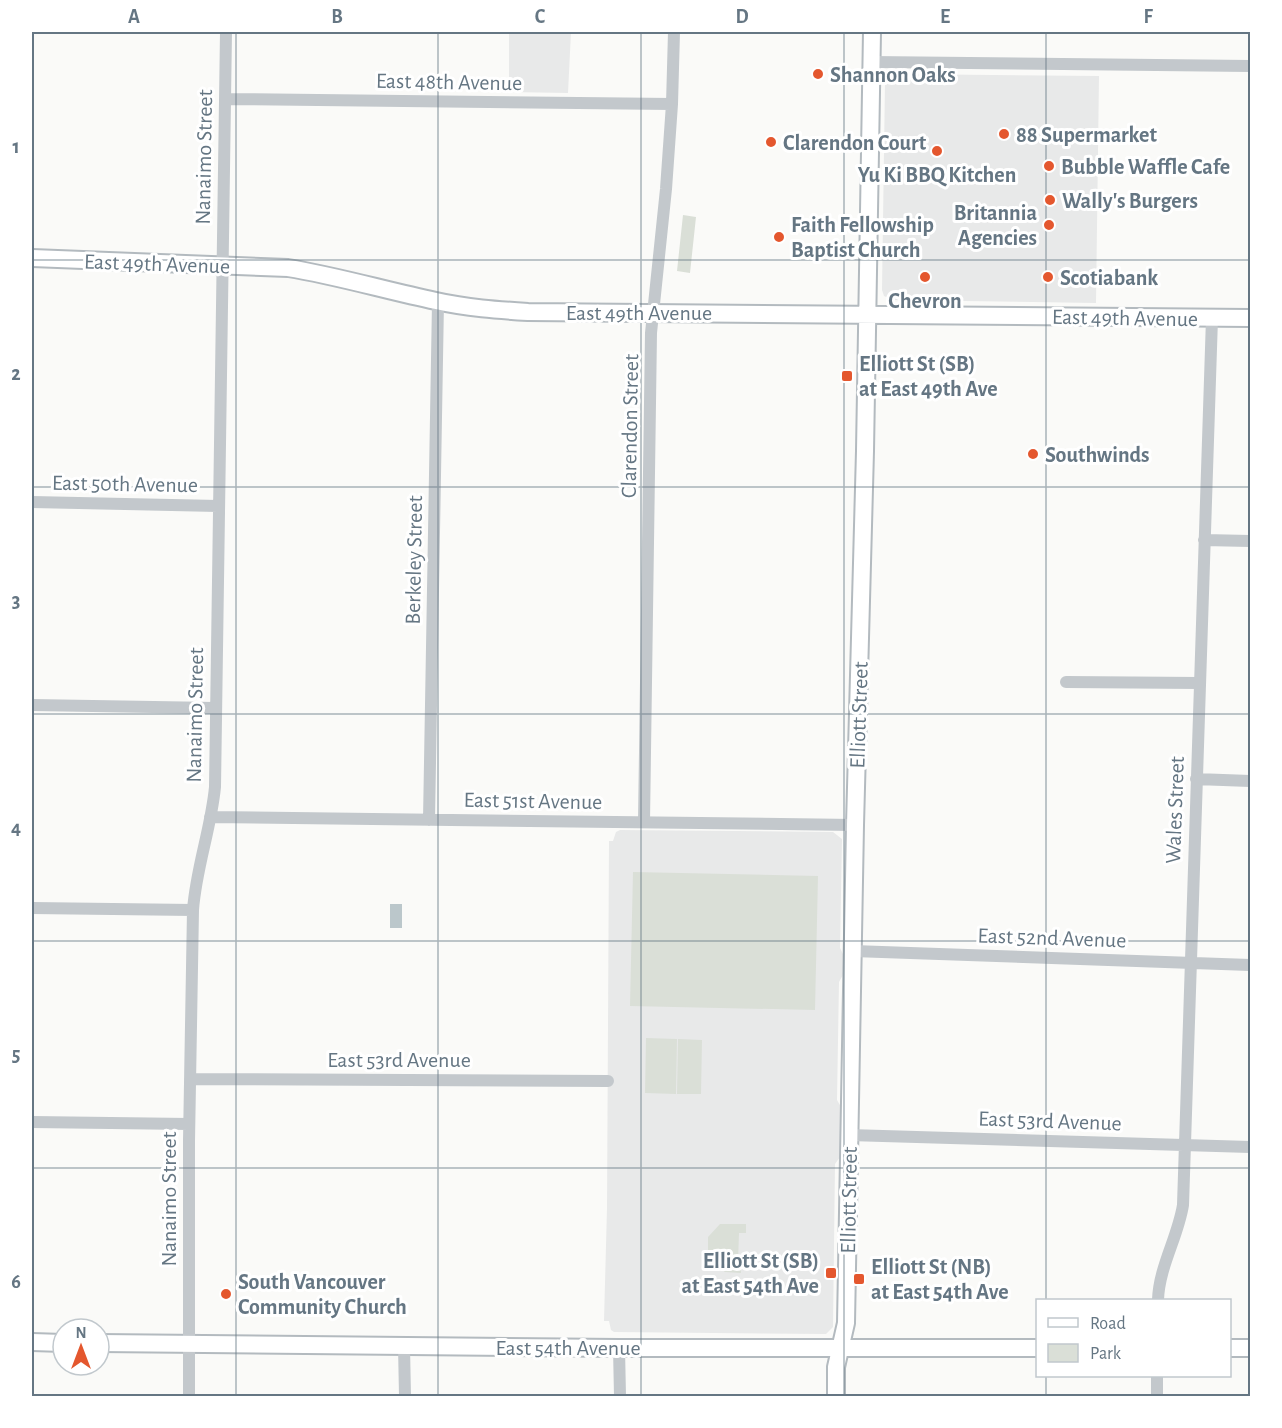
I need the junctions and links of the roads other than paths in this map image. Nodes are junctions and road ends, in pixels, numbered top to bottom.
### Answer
1 (226, 32) edge
2 (674, 32) edge
3 (872, 32) edge
4 (871, 63) junction
5 (1251, 66) edge
6 (225, 99) junction
7 (672, 104) junction
8 (32, 258) edge
9 (222, 265) junction
10 (438, 302) junction
11 (654, 312) junction
12 (867, 314) junction
13 (1212, 318) junction
14 (1251, 318) edge
15 (32, 502) edge
16 (218, 506) junction
17 (1204, 540) junction
18 (1251, 541) edge
19 (1066, 682) dead end
20 (1199, 683) junction
21 (32, 705) edge
22 (214, 708) junction
23 (1196, 779) junction
24 (1251, 781) edge
25 (210, 817) junction
26 (429, 819) junction
27 (644, 822) junction
28 (855, 825) junction
29 (32, 908) edge
30 (193, 910) junction
31 (853, 951) junction
32 (1190, 962) junction
33 (1251, 965) edge
34 (190, 1079) junction
35 (608, 1081) dead end
36 (32, 1122) edge
37 (189, 1124) junction
38 (849, 1135) junction
39 (1184, 1145) junction
40 (1251, 1147) edge
41 (1158, 1299) edge
42 (32, 1342) edge
43 (51, 1342) edge
44 (111, 1343) edge
45 (189, 1344) junction
46 (404, 1346) junction
47 (620, 1348) junction
48 (841, 1348) junction
49 (1036, 1348) edge
50 (1231, 1348) edge
51 (1251, 1348) edge
52 (1157, 1377) edge
53 (189, 1396) edge
54 (405, 1396) edge
55 (620, 1396) edge
56 (836, 1396) edge
57 (1157, 1396) edge

1 - 6 street, Nanaimo Street
2 - 7 street, Clarendon Street
3 - 4 street, Elliott Street
4 - 5 street
4 - 12 street, Elliott Street
6 - 7 street, East 48th Avenue
6 - 9 street, Nanaimo Street
7 - 11 street, Clarendon Street
8 - 9 street, East 49th Avenue
9 - 10 street, East 49th Avenue
9 - 16 street, Nanaimo Street
10 - 11 street, East 49th Avenue
10 - 26 street, Berkeley Street
11 - 12 street, East 49th Avenue
11 - 27 street, Clarendon Street
12 - 13 street, East 49th Avenue
12 - 28 street, Elliott Street
13 - 14 street, East 49th Avenue
13 - 17 street, Wales Street
15 - 16 street, East 50th Avenue
16 - 22 street, Nanaimo Street
17 - 18 street
17 - 20 street, Wales Street
19 - 20 street
20 - 23 street, Wales Street
21 - 22 street
22 - 25 street, Nanaimo Street
23 - 24 street
23 - 32 street, Wales Street
25 - 26 street, East 51st Avenue
25 - 30 street, Nanaimo Street
26 - 27 street, East 51st Avenue
27 - 28 street, East 51st Avenue
28 - 31 street, Elliott Street
29 - 30 street
30 - 34 street, Nanaimo Street
31 - 32 street, East 52nd Avenue
31 - 38 street, Elliott Street
32 - 33 street, East 52nd Avenue
32 - 39 street, Wales Street
34 - 35 street, East 53rd Avenue
34 - 37 street, Nanaimo Street
36 - 37 street
37 - 45 street, Nanaimo Street
38 - 39 street, East 53rd Avenue
38 - 48 street, Elliott Street
39 - 40 street, East 53rd Avenue
39 - 41 street, Wales Street
42 - 43 street
44 - 45 street, East 54th Avenue
45 - 46 street, East 54th Avenue
45 - 53 street, Nanaimo Street
46 - 47 street, East 54th Avenue
46 - 54 street
47 - 48 street, East 54th Avenue
47 - 55 street
48 - 49 street, East 54th Avenue
48 - 56 street, Elliott Street
50 - 51 street
52 - 57 street

